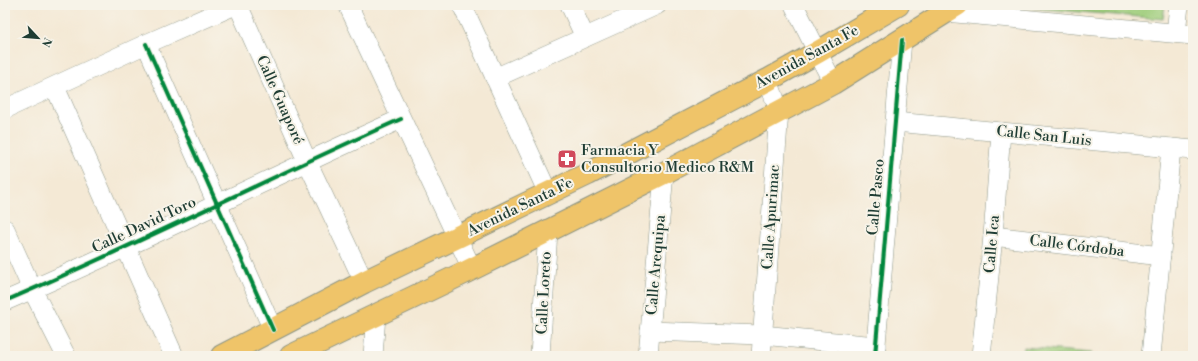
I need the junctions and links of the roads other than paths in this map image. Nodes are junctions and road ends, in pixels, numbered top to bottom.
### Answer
1 (236, 5) edge
2 (348, 5) edge
3 (462, 5) edge
4 (570, 5) edge
5 (657, 5) edge
6 (794, 5) edge
7 (898, 5) edge
8 (1179, 5) edge
9 (951, 9) edge
10 (1185, 34) edge
11 (585, 37) junction
12 (902, 40) junction
13 (146, 44) junction
14 (818, 52) junction
15 (495, 78) junction
16 (768, 80) junction
17 (833, 83) junction
18 (55, 87) junction
19 (5, 109) edge
20 (779, 111) junction
21 (401, 119) junction
22 (895, 122) junction
23 (1001, 132) junction
24 (1171, 148) junction
25 (1193, 150) edge
26 (307, 161) junction
27 (664, 173) junction
28 (548, 194) junction
29 (217, 205) junction
30 (5, 229) edge
31 (548, 231) junction
32 (993, 236) junction
33 (457, 237) junction
34 (126, 247) junction
35 (1161, 256) junction
36 (472, 269) junction
37 (364, 282) junction
38 (32, 289) junction
39 (5, 301) edge
40 (376, 314) junction
41 (273, 330) junction
42 (650, 331) junction
43 (762, 335) junction
44 (875, 351) edge
45 (66, 356) edge
46 (174, 356) edge
47 (222, 356) edge
48 (291, 356) edge
49 (373, 356) edge
50 (540, 356) edge
51 (648, 356) edge
52 (761, 356) edge
53 (981, 356) edge
54 (1151, 356) edge

1 - 13 street
1 - 26 street, Calle Guaporé
2 - 21 street
3 - 15 street
4 - 11 street
5 - 11 street
6 - 14 street
7 - 14 main road, Avenida Santa Fe
8 - 10 street
9 - 10 street
9 - 12 main road
11 - 15 street
12 - 17 main road
12 - 22 street, Calle Pasco
13 - 18 street
13 - 29 street
14 - 16 main road, Avenida Santa Fe
14 - 17 street
15 - 28 street
16 - 20 street, Calle Apurimac
16 - 28 main road, Avenida Santa Fe
17 - 20 main road
18 - 19 street
18 - 34 street
20 - 27 main road
20 - 43 street, Calle Apurimac
21 - 26 street, Calle David Toro
21 - 33 street
22 - 23 street, Calle San Luis
22 - 44 street, Calle Pasco
23 - 24 street, Calle San Luis
23 - 32 street, Calle Ica
24 - 25 street, Calle San Luis
24 - 35 street
26 - 29 street, Calle David Toro
26 - 37 street, Calle Guaporé
27 - 31 main road
27 - 42 street, Calle Arequipa
28 - 33 main road, Avenida Santa Fe
29 - 34 street, Calle David Toro
29 - 41 street
30 - 38 street
31 - 36 main road
31 - 50 street, Calle Loreto
32 - 35 street, Calle Córdoba
32 - 53 street, Calle Ica
33 - 36 street
33 - 37 main road, Avenida Santa Fe
34 - 38 street, Calle David Toro
34 - 46 street
35 - 54 street
36 - 40 main road
37 - 41 main road, Avenida Santa Fe
38 - 39 street, Calle David Toro
38 - 45 street
40 - 48 main road
40 - 49 street
41 - 47 main road, Avenida Santa Fe
42 - 43 street
42 - 51 street, Calle Arequipa
43 - 44 street
43 - 52 street, Calle Apurimac

